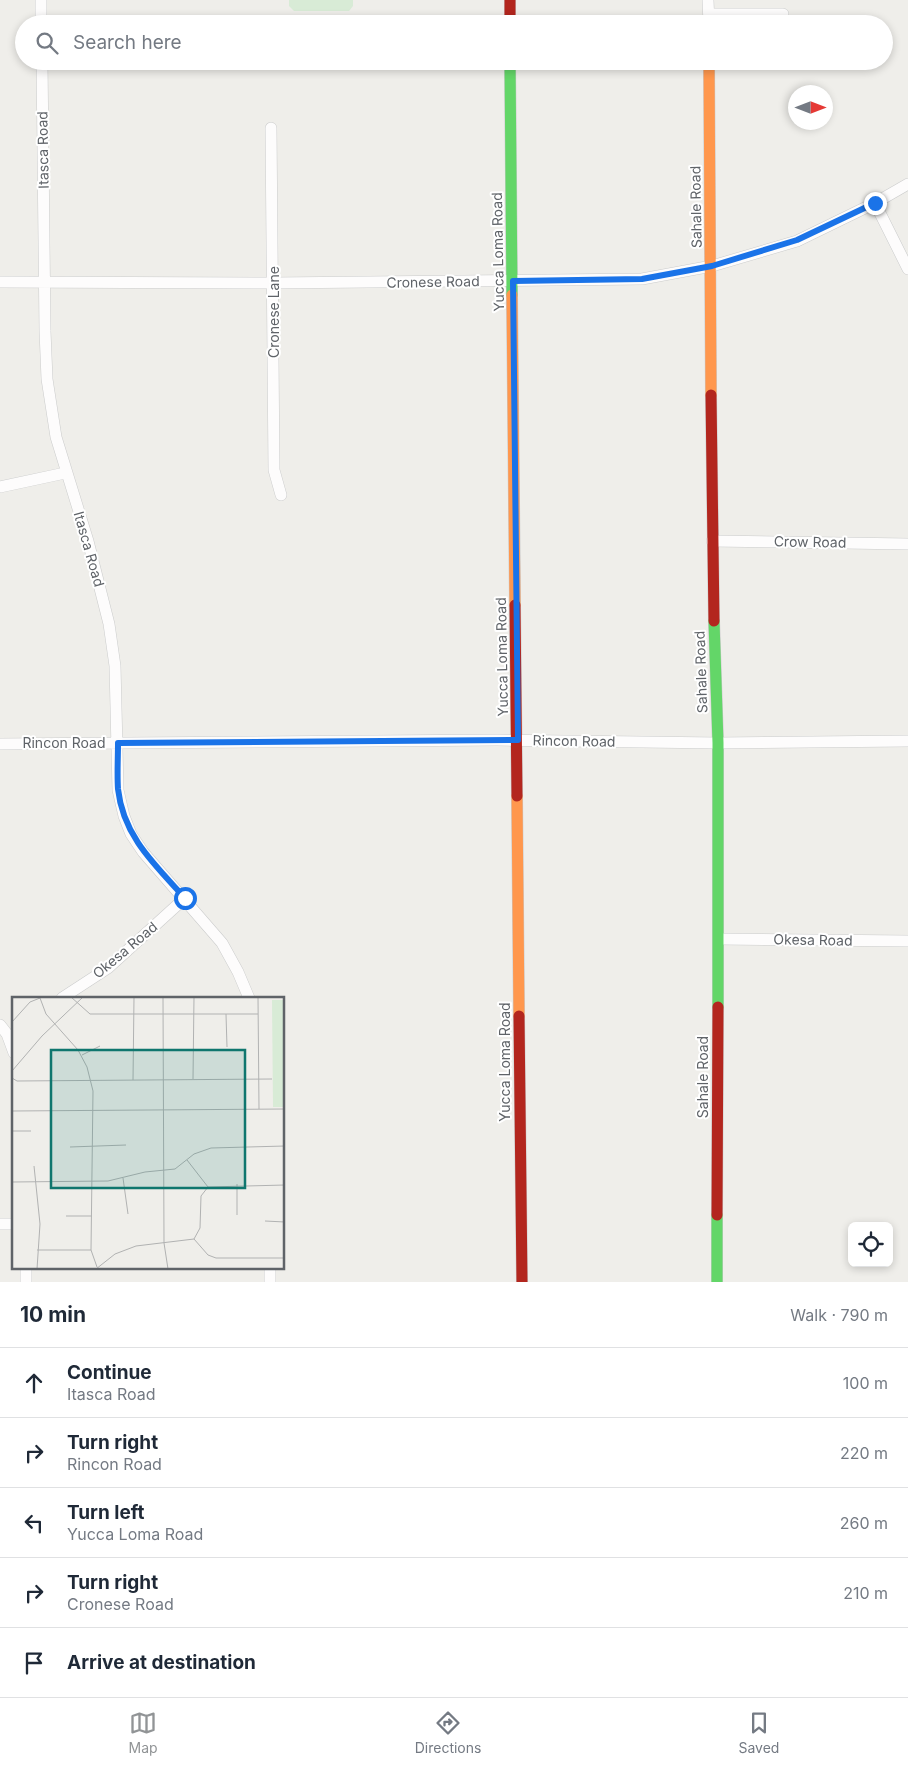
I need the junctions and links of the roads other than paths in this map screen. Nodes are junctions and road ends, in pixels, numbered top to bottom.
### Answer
1 (41, 0) edge
2 (510, 0) edge
3 (708, 0) edge
4 (783, 14) dead end
5 (41, 15) edge
6 (510, 15) edge
7 (709, 15) edge
8 (768, 15) edge
9 (42, 70) edge
10 (510, 70) edge
11 (709, 70) edge
12 (271, 128) dead end
13 (908, 184) edge
14 (875, 203) junction
15 (712, 266) junction
16 (908, 269) edge
17 (513, 281) junction
18 (0, 282) edge
19 (44, 283) junction
20 (274, 283) junction
21 (65, 473) junction
22 (0, 487) edge
23 (281, 495) dead end
24 (712, 541) junction
25 (908, 544) edge
26 (518, 740) junction
27 (908, 741) edge
28 (118, 743) junction
29 (718, 743) junction
30 (0, 744) edge
31 (185, 898) junction
32 (718, 939) junction
33 (908, 941) edge
34 (64, 997) edge
35 (249, 997) edge
36 (7, 1030) edge
37 (12, 1046) edge
38 (522, 1282) edge
39 (717, 1282) edge

1 - 5 street
2 - 6 main road
3 - 7 street
4 - 8 street
9 - 19 street, Itasca Road
10 - 17 main road, Yucca Loma Road
11 - 15 main road, Sahale Road
12 - 20 street, Cronese Lane
13 - 14 street, Cronese Road
14 - 15 street, Cronese Road
14 - 16 street
15 - 17 street, Cronese Road
15 - 24 main road, Sahale Road
17 - 20 street, Cronese Road
17 - 26 main road, Yucca Loma Road
18 - 19 street, Cronese Road
19 - 20 street, Cronese Road
19 - 21 street, Itasca Road
20 - 23 street, Cronese Lane
21 - 22 street
21 - 28 street, Itasca Road
24 - 25 street, Crow Road
24 - 29 main road, Sahale Road
26 - 28 street, Rincon Road
26 - 29 street, Rincon Road
26 - 38 main road, Yucca Loma Road
27 - 29 street, Rincon Road
28 - 30 street, Rincon Road
28 - 31 street, Itasca Road
29 - 32 main road, Sahale Road
31 - 34 street, Okesa Road
31 - 35 street, Itasca Road
32 - 33 street, Okesa Road
32 - 39 main road, Sahale Road
36 - 37 street

